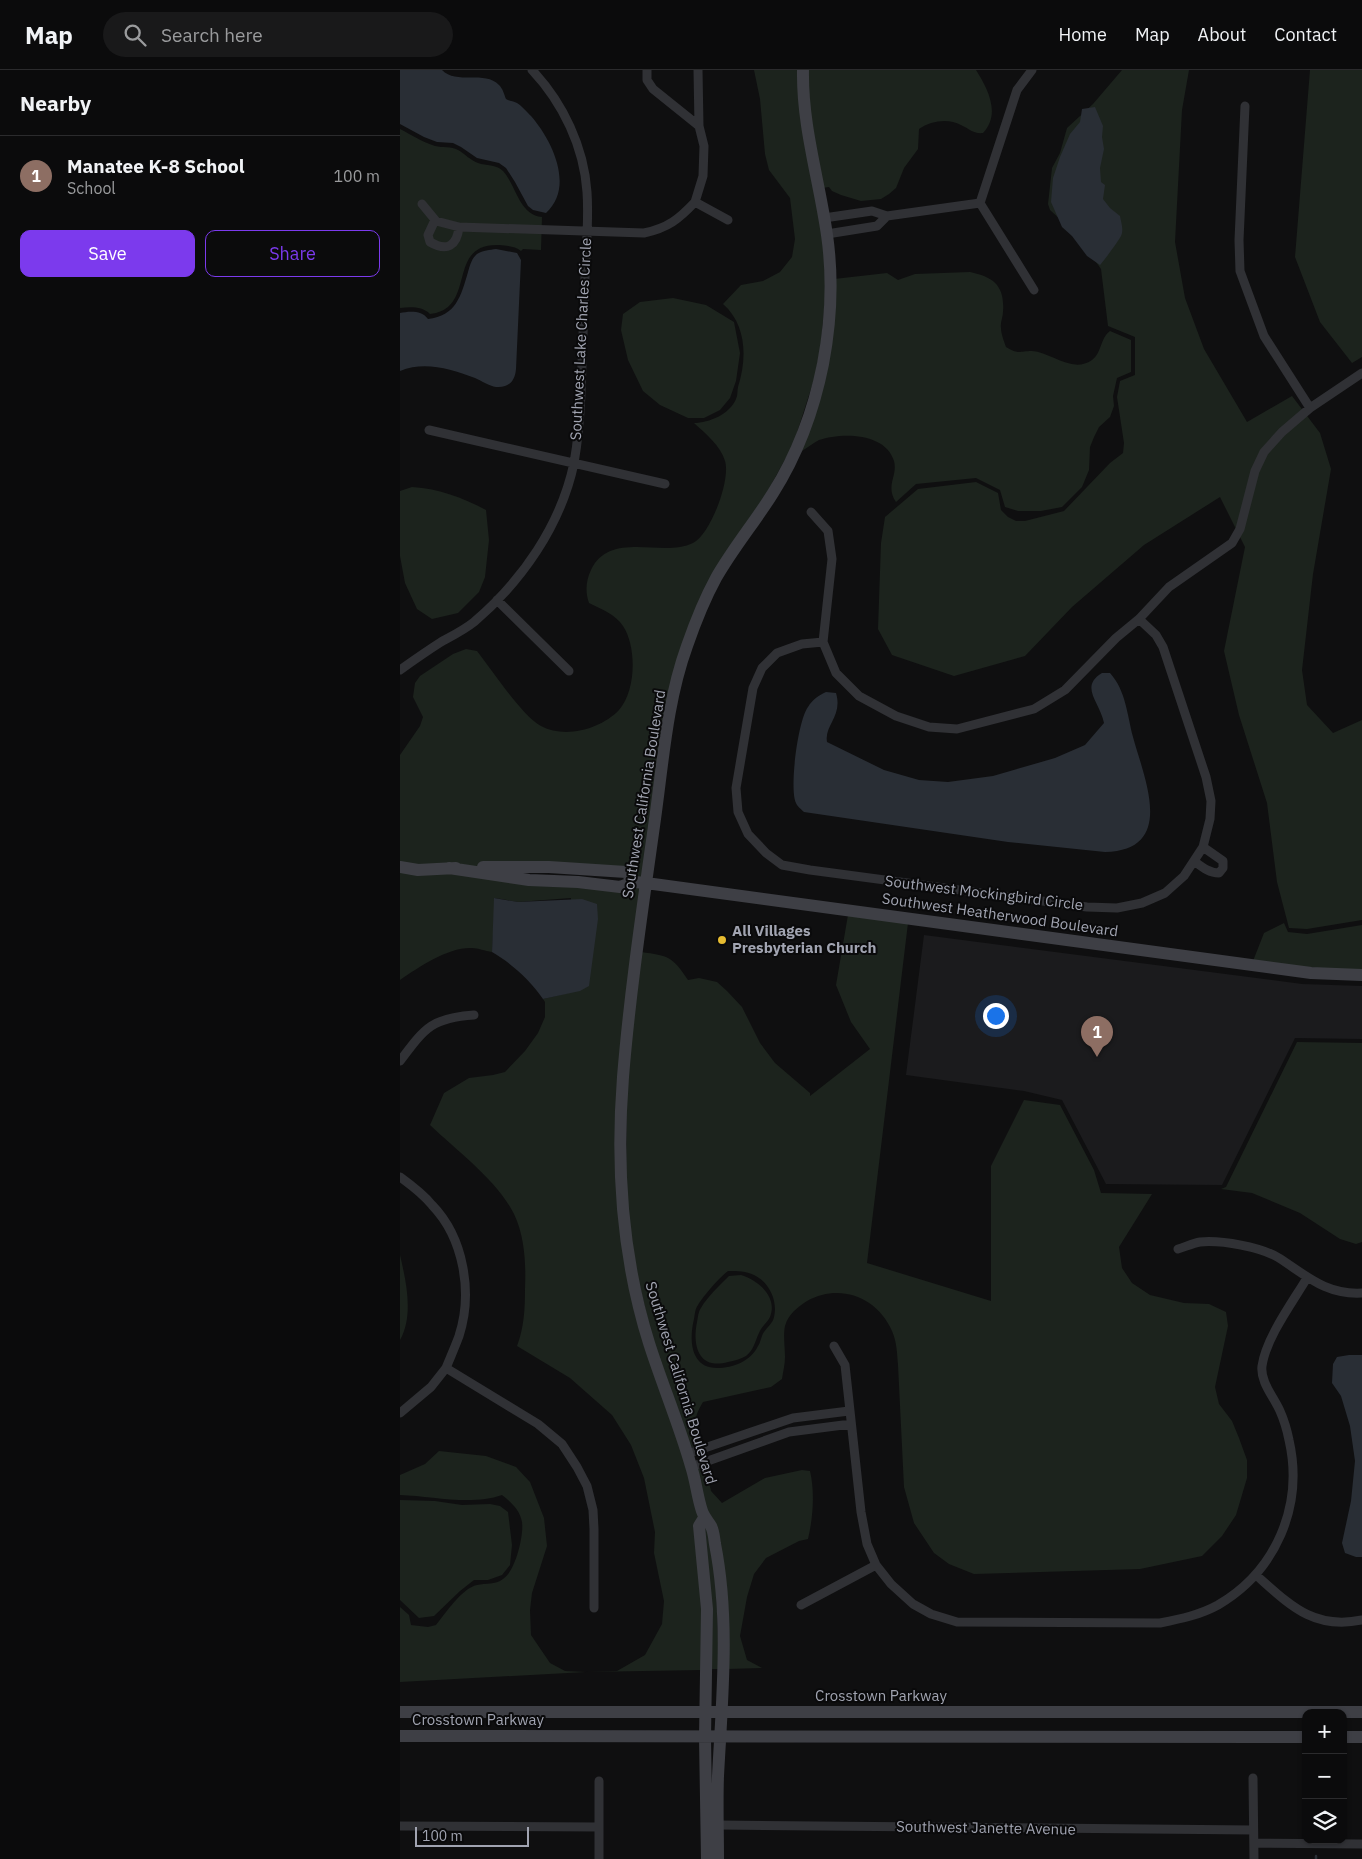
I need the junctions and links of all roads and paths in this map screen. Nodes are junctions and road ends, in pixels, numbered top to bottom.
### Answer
1 (532, 70) edge
2 (647, 70) edge
3 (698, 70) edge
4 (803, 70) edge
5 (1032, 70) edge
6 (1245, 106) dead end
7 (699, 126) junction
8 (695, 202) junction
9 (980, 203) junction
10 (422, 204) dead end
11 (887, 216) junction
12 (824, 218) junction
13 (435, 220) junction
14 (728, 220) dead end
15 (459, 227) junction
16 (587, 231) junction
17 (827, 234) junction
18 (1034, 290) dead end
19 (1362, 373) edge
20 (1310, 408) junction
21 (429, 430) dead end
22 (574, 463) junction
23 (665, 484) dead end
24 (811, 512) dead end
25 (497, 600) junction
26 (1139, 619) junction
27 (823, 642) junction
28 (400, 670) edge
29 (570, 671) dead end
30 (1203, 847) junction
31 (1194, 861) junction
32 (400, 867) edge
33 (541, 867) junction
34 (449, 868) junction
35 (541, 881) junction
36 (640, 883) junction
37 (1362, 975) edge
38 (474, 1015) dead end
39 (400, 1061) edge
40 (400, 1177) edge
41 (1178, 1249) dead end
42 (1307, 1278) junction
43 (1362, 1293) edge
44 (834, 1346) dead end
45 (446, 1368) junction
46 (849, 1411) junction
47 (400, 1413) edge
48 (851, 1424) junction
49 (687, 1454) junction
50 (692, 1467) junction
51 (704, 1518) junction
52 (876, 1565) junction
53 (1256, 1574) junction
54 (801, 1605) dead end
55 (594, 1608) dead end
56 (1362, 1620) edge
57 (400, 1712) edge
58 (706, 1712) junction
59 (722, 1712) junction
60 (1362, 1712) edge
61 (400, 1736) edge
62 (720, 1737) junction
63 (1302, 1737) edge
64 (1347, 1737) edge
65 (1362, 1737) edge
66 (705, 1738) junction
67 (1253, 1778) dead end
68 (599, 1782) dead end
69 (718, 1825) junction
70 (400, 1826) edge
71 (599, 1827) junction
72 (1254, 1830) junction
73 (1254, 1843) junction
74 (1362, 1844) edge
75 (599, 1859) edge
76 (707, 1859) edge
77 (718, 1859) edge
78 (1254, 1859) edge

1 - 16 street, Southwest Lake Charles Circle
2 - 7 street
3 - 7 street
4 - 12 street, Southwest California Boulevard
5 - 9 street
6 - 20 street
7 - 8 street
8 - 14 street
8 - 16 street
9 - 11 street
9 - 18 street
10 - 13 street
11 - 12 street
11 - 17 street
12 - 17 street, Southwest California Boulevard
13 - 15 street
13 - 15 street
15 - 16 street
16 - 22 street, Southwest Lake Charles Circle
17 - 36 street, Southwest California Boulevard
19 - 20 street
20 - 26 street
21 - 22 street
22 - 23 street
22 - 25 street, Southwest Lake Charles Circle
24 - 27 street
25 - 28 street, Southwest Lake Charles Circle
25 - 29 street
26 - 27 street
26 - 30 street, Southwest Mockingbird Circle
27 - 31 street, Southwest Mockingbird Circle
30 - 31 street, Southwest Mockingbird Circle
30 - 31 street
32 - 34 street, Southwest Heatherwood Boulevard
33 - 34 street, Southwest Heatherwood Boulevard
33 - 35 street
33 - 36 street, Southwest Heatherwood Boulevard
34 - 35 street, Southwest Heatherwood Boulevard
35 - 36 street, Southwest Heatherwood Boulevard
36 - 37 street, Southwest Heatherwood Boulevard
36 - 49 street, Southwest California Boulevard
38 - 39 street
40 - 45 street
41 - 42 street
42 - 43 street
42 - 53 street
44 - 46 street
45 - 47 street
45 - 55 street
46 - 48 street
46 - 49 street
48 - 50 street
48 - 52 street
49 - 50 street, Southwest California Boulevard
50 - 51 street, Southwest California Boulevard
51 - 58 street, Southwest California Boulevard
51 - 59 street, Southwest California Boulevard
52 - 53 street
52 - 54 street
53 - 56 street
57 - 58 street, Crosstown Parkway
58 - 59 street, Crosstown Parkway
58 - 66 street, Southwest California Boulevard
59 - 60 street, Crosstown Parkway
59 - 62 street, Southwest California Boulevard
61 - 66 street, Crosstown Parkway
62 - 63 street, Crosstown Parkway
62 - 66 street, Crosstown Parkway
62 - 69 street, Southwest California Boulevard
64 - 65 street
66 - 76 street, Southwest California Boulevard
67 - 72 street
68 - 71 street
69 - 72 street, Southwest Janette Avenue
69 - 77 street, Southwest California Boulevard
70 - 71 street
71 - 75 street
72 - 73 street
73 - 74 street
73 - 78 street

